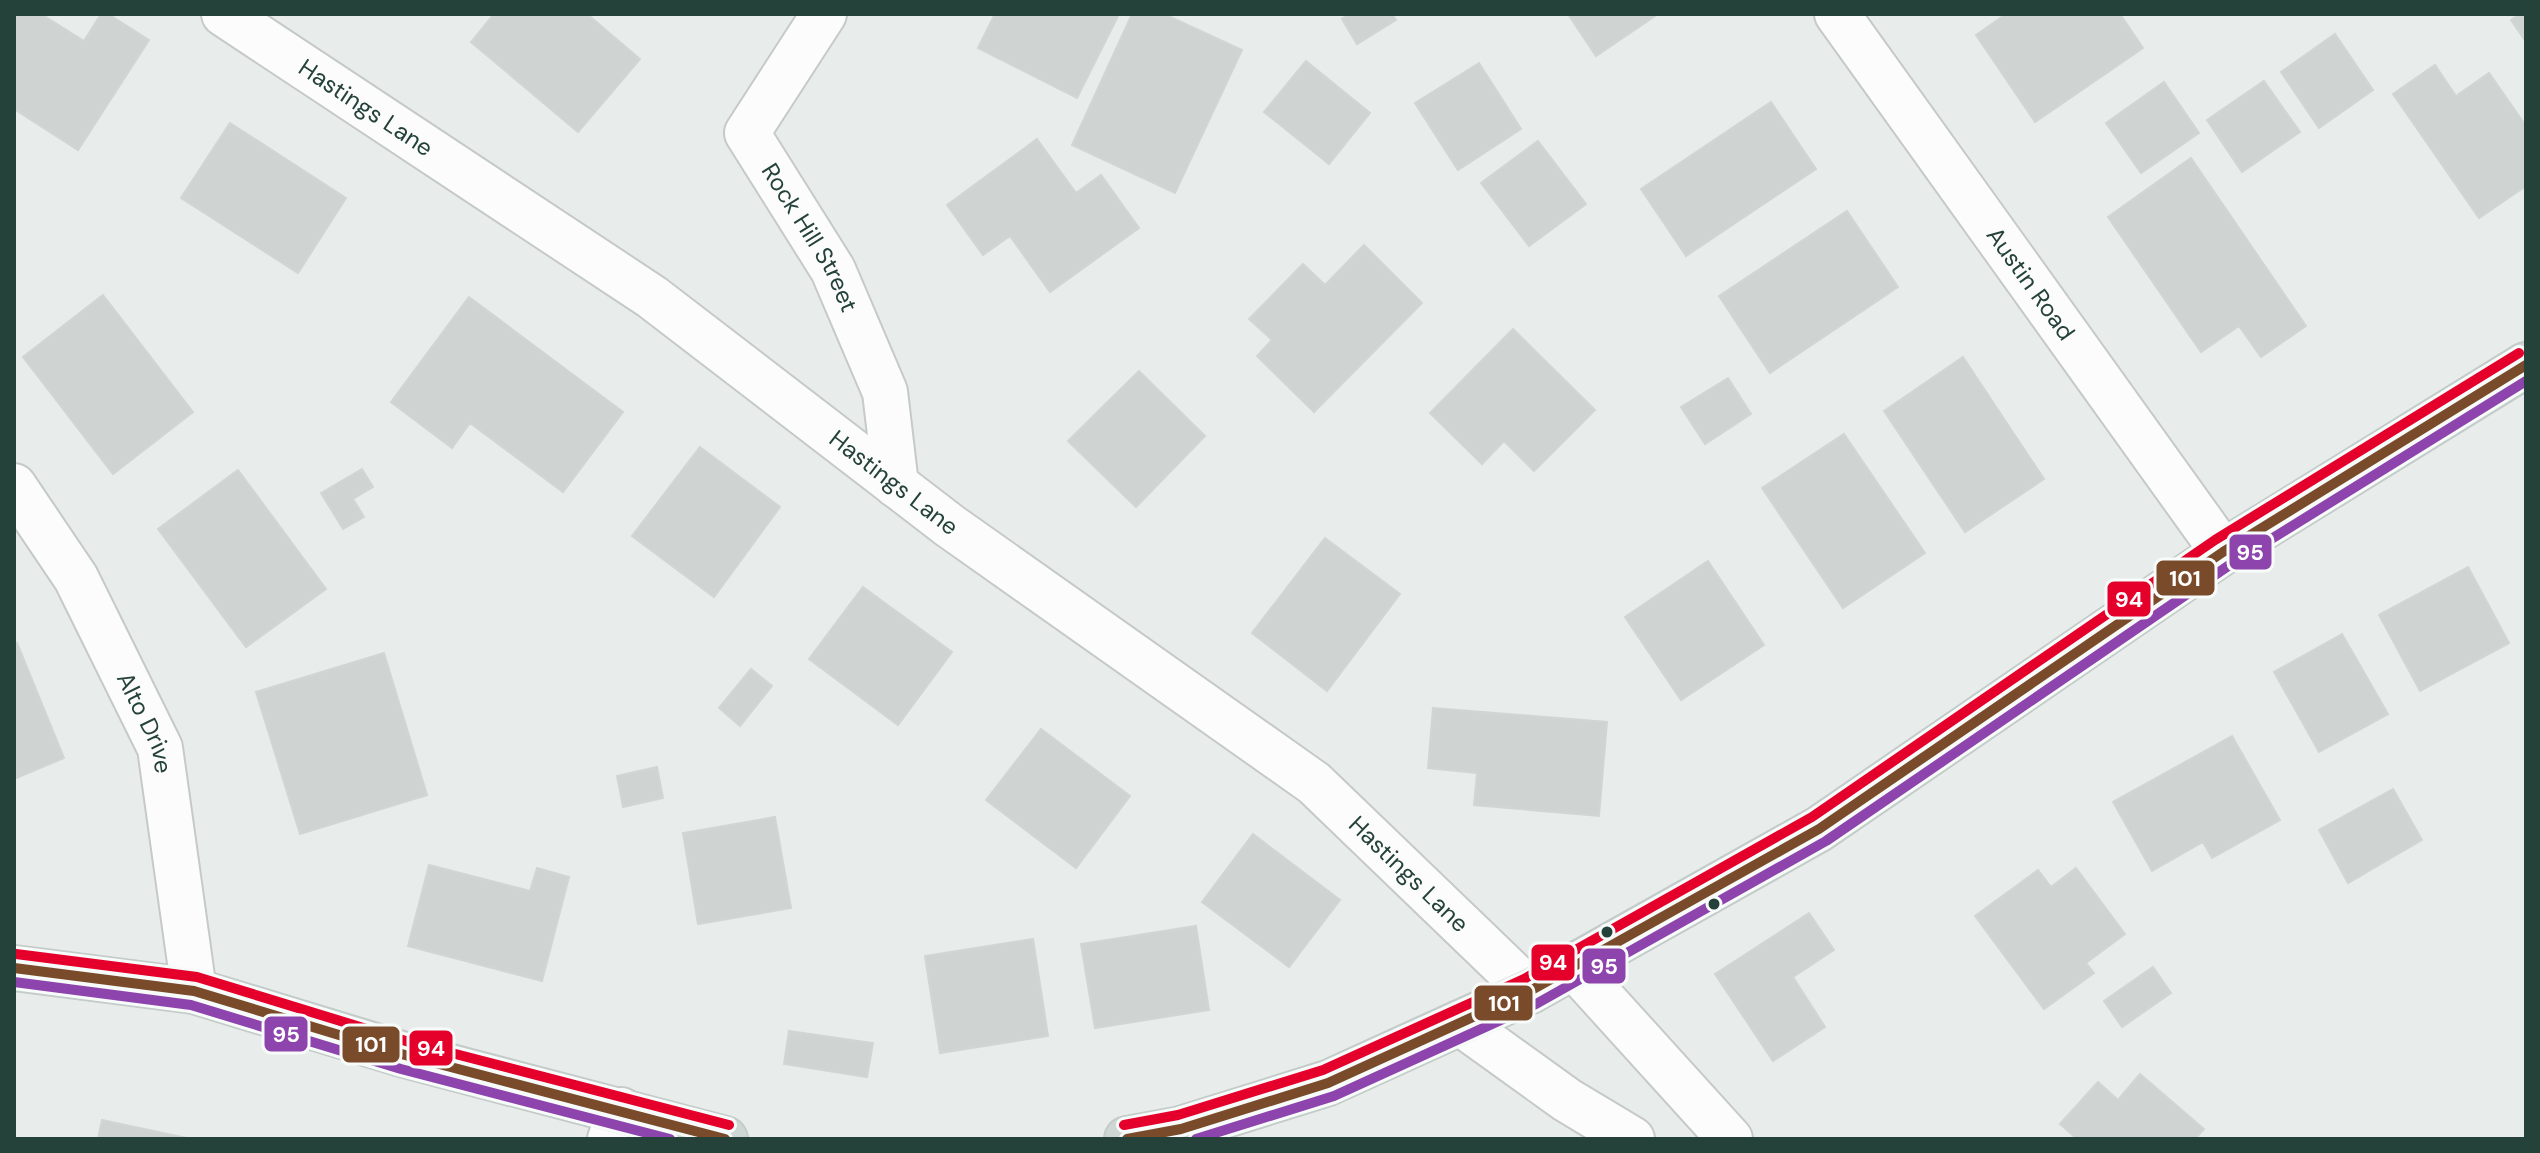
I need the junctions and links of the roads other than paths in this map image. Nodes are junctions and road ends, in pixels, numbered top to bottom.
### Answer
1 (224, 14) edge
2 (824, 14) edge
3 (1837, 14) edge
4 (2526, 365) edge
5 (896, 485) junction
6 (14, 486) edge
7 (2223, 552) junction
8 (1574, 967) junction
9 (14, 968) edge
10 (194, 991) junction
11 (1530, 991) junction
12 (1460, 1023) junction
13 (616, 1124) edge
14 (725, 1139) edge
15 (1127, 1139) edge
16 (1632, 1139) edge
17 (1730, 1139) edge

1 - 5 street, Hastings Lane
2 - 5 street, Rock Hill Street
3 - 7 street, Austin Road
4 - 7 main road
5 - 11 street, Hastings Lane
6 - 10 street, Alto Drive
7 - 8 main road
8 - 11 main road
8 - 17 street
9 - 10 main road
10 - 13 main road
11 - 12 main road
12 - 15 main road
12 - 16 street
13 - 14 main road

